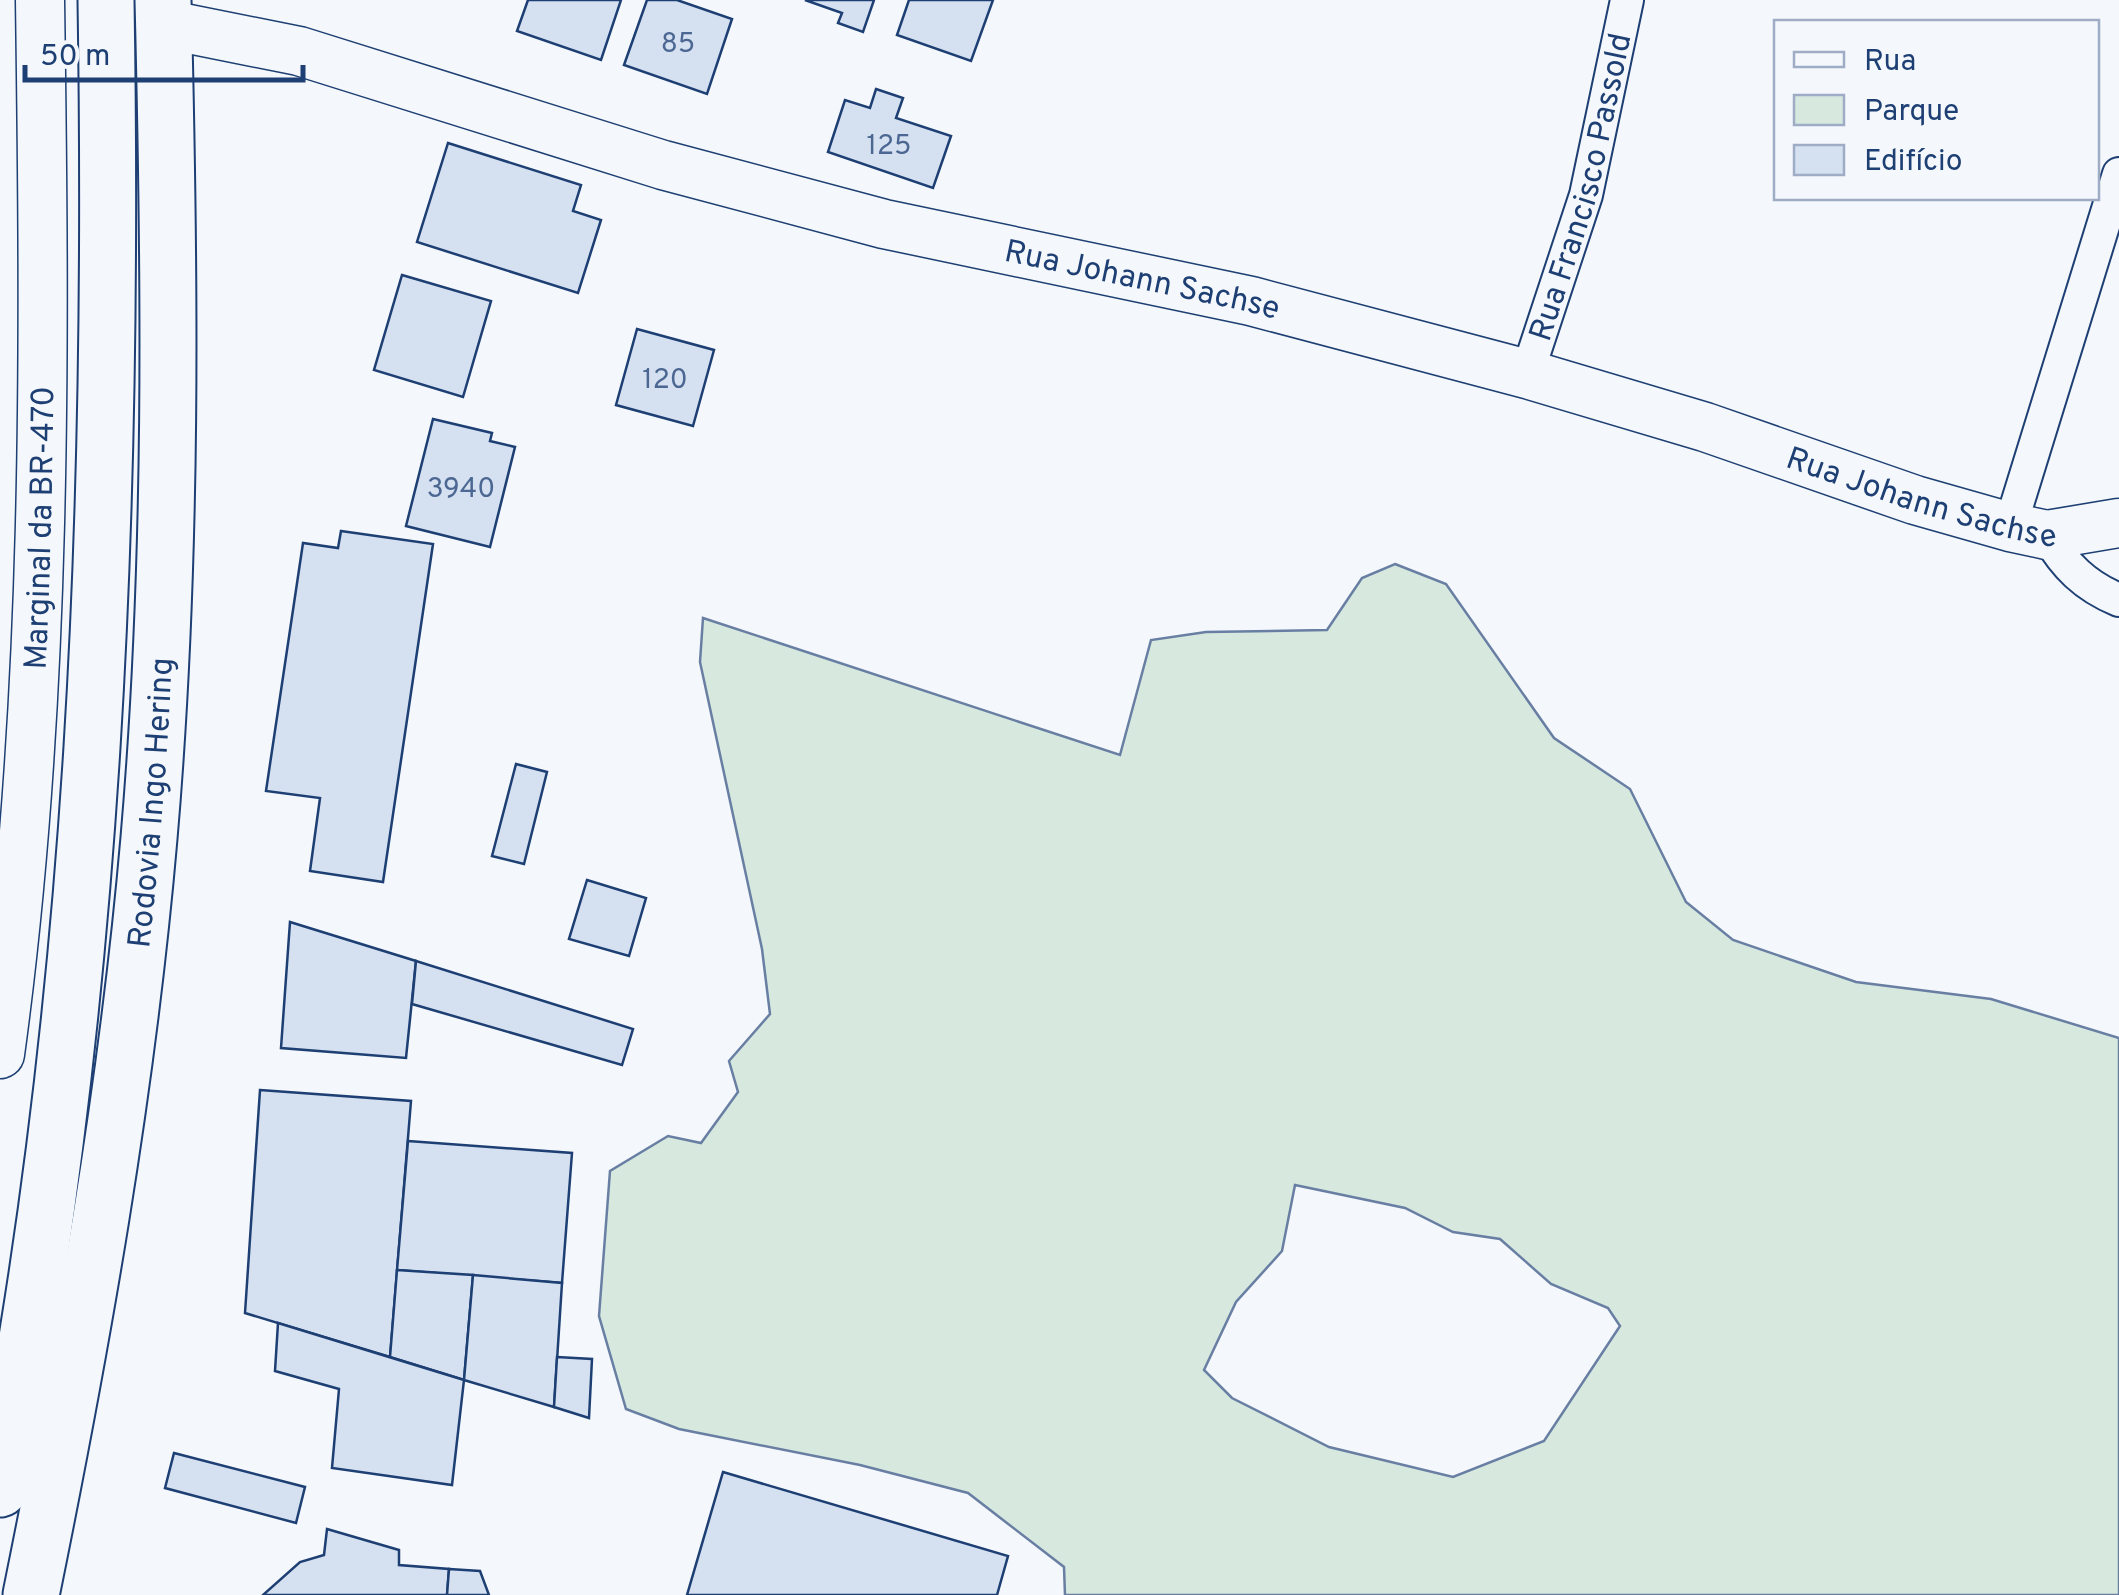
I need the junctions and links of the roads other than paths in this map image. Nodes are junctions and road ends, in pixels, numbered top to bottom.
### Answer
1 (40, 0) edge
2 (106, 0) edge
3 (1627, 0) edge
4 (164, 12) edge
5 (235, 18) edge
6 (2119, 174) edge
7 (1528, 374) junction
8 (2119, 523) edge
9 (2028, 531) junction
10 (2119, 600) edge
11 (0, 1054) edge
12 (0, 1488) edge
13 (32, 1595) edge

1 - 11 street, Marginal da BR-470
2 - 12 highway, Rodovia Ingo Hering
3 - 7 street, Rua Francisco Passold
4 - 5 street, Rua Johann Sachse
4 - 13 highway, Rodovia Ingo Hering
5 - 7 street, Rua Johann Sachse
6 - 9 street
7 - 9 street, Rua Johann Sachse
8 - 9 street, Rua Johann Sachse
9 - 10 street

